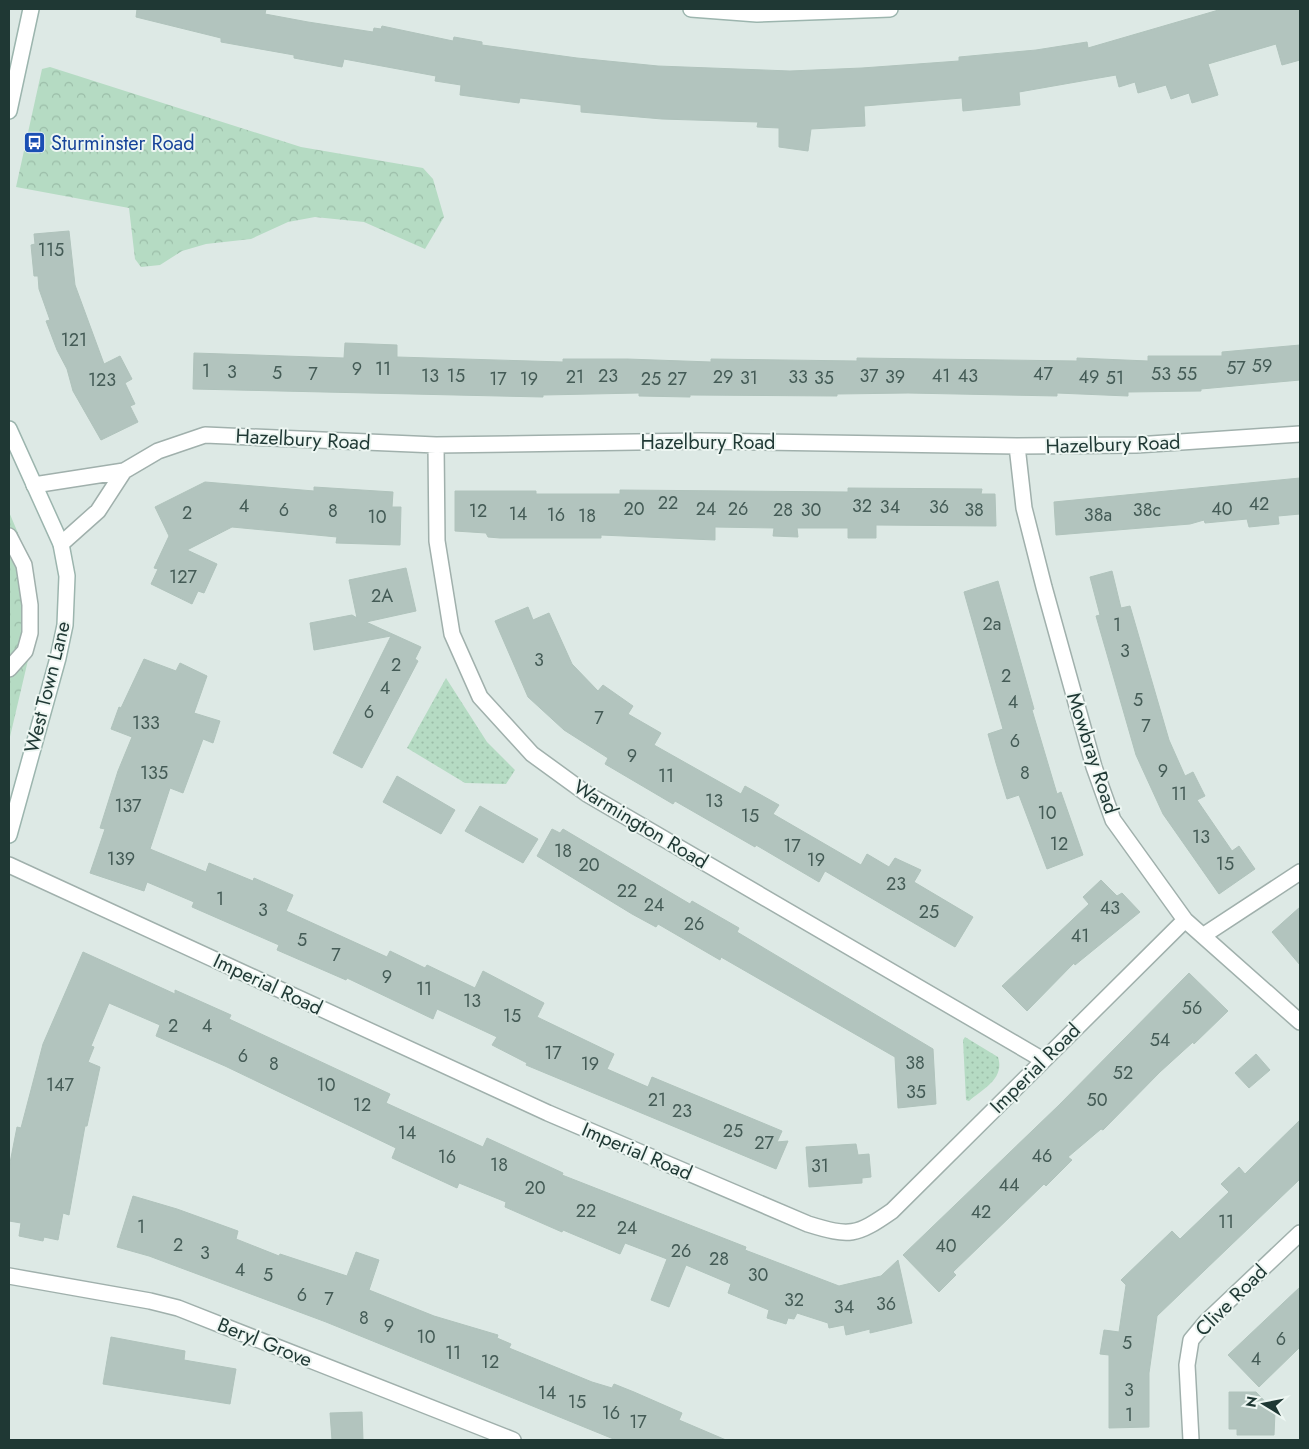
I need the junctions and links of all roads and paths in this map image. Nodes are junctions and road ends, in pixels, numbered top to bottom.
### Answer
1 (31, 9) edge
2 (691, 9) edge
3 (890, 9) edge
4 (9, 112) edge
5 (9, 429) edge
6 (1300, 434) edge
7 (436, 445) junction
8 (1017, 446) junction
9 (124, 471) junction
10 (34, 486) junction
11 (9, 536) edge
12 (61, 544) junction
13 (9, 669) edge
14 (9, 835) edge
15 (9, 865) edge
16 (1300, 872) edge
17 (1185, 920) junction
18 (1204, 935) junction
19 (1300, 1022) edge
20 (1043, 1060) junction
21 (1300, 1233) edge
22 (9, 1276) edge
23 (513, 1440) edge
24 (1191, 1440) edge

1 - 4 street
2 - 3 street
5 - 10 street, West Town Lane
6 - 8 street, Hazelbury Road
7 - 8 street, Hazelbury Road
7 - 9 street, Hazelbury Road
7 - 20 street, Warmington Road
8 - 17 street, Mowbray Road
9 - 10 street, Hazelbury Road
9 - 12 street, Hazelbury Road
10 - 12 street, West Town Lane
11 - 13 street
12 - 14 street, West Town Lane
15 - 20 street, Imperial Road
16 - 18 street
17 - 18 street, Mowbray Road
17 - 20 street, Imperial Road
18 - 19 street, Mowbray Road
21 - 24 street, Clive Road
22 - 23 street, Beryl Grove

